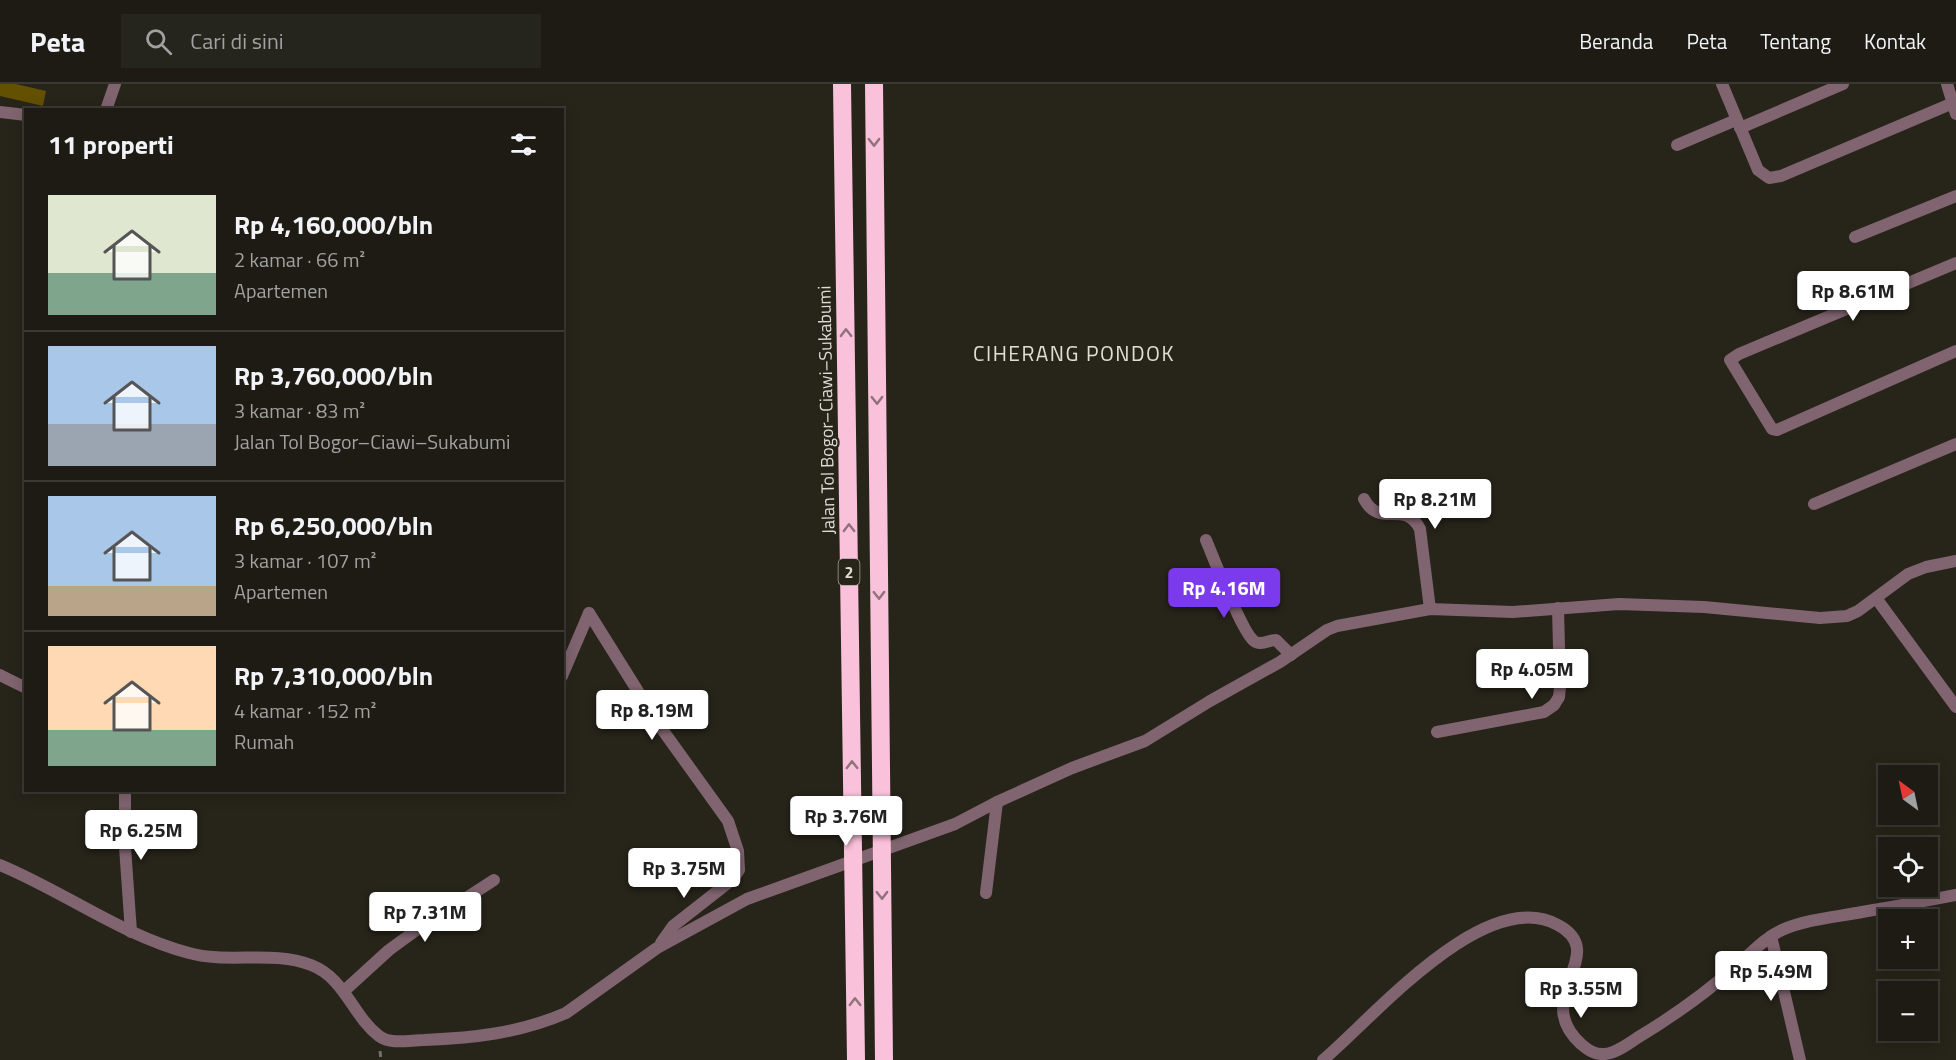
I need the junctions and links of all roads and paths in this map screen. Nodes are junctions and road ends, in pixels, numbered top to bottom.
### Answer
1 (115, 84) edge
2 (842, 84) edge
3 (874, 84) edge
4 (1722, 84) edge
5 (1843, 84) edge
6 (1947, 84) edge
7 (107, 108) edge
8 (1954, 108) edge
9 (0, 112) edge
10 (24, 115) edge
11 (1738, 124) junction
12 (1677, 145) dead end
13 (1956, 196) edge
14 (1855, 237) dead end
15 (1956, 263) edge
16 (1956, 351) edge
17 (1956, 444) edge
18 (1364, 499) dead end
19 (1814, 504) dead end
20 (1206, 540) dead end
21 (1956, 552) edge
22 (1956, 561) edge
23 (1926, 567) junction
24 (1876, 598) junction
25 (1558, 608) junction
26 (1430, 609) junction
27 (1290, 655) junction
28 (564, 671) edge
29 (0, 675) edge
30 (24, 687) edge
31 (1956, 707) edge
32 (1437, 732) dead end
33 (125, 792) edge
34 (997, 802) junction
35 (0, 865) edge
36 (494, 880) dead end
37 (986, 893) dead end
38 (1956, 895) edge
39 (131, 932) junction
40 (1771, 936) junction
41 (657, 948) junction
42 (344, 991) junction
43 (856, 1060) edge
44 (884, 1060) edge
45 (1323, 1060) edge
46 (1799, 1060) edge

1 - 7 street
43 -> 2 highway, Jalan Tol Bogor–Ciawi–Sukabumi / 2
3 -> 44 highway, 2
4 - 11 street
5 - 11 street
6 - 8 street
8 - 11 street
9 - 10 street
11 - 12 street
13 - 14 street
15 - 16 street
17 - 19 street
18 - 26 street
20 - 27 street
21 - 23 street
22 - 23 street
23 - 24 street
24 - 25 street
24 - 31 street
25 - 26 street
25 - 32 street
26 - 27 street
27 - 34 street
28 - 41 street
29 - 30 street
33 - 39 street
34 - 37 street
34 - 41 street
35 - 39 street
36 - 42 street
38 - 40 street
39 - 42 street
40 - 45 street
40 - 46 street
41 - 42 street

